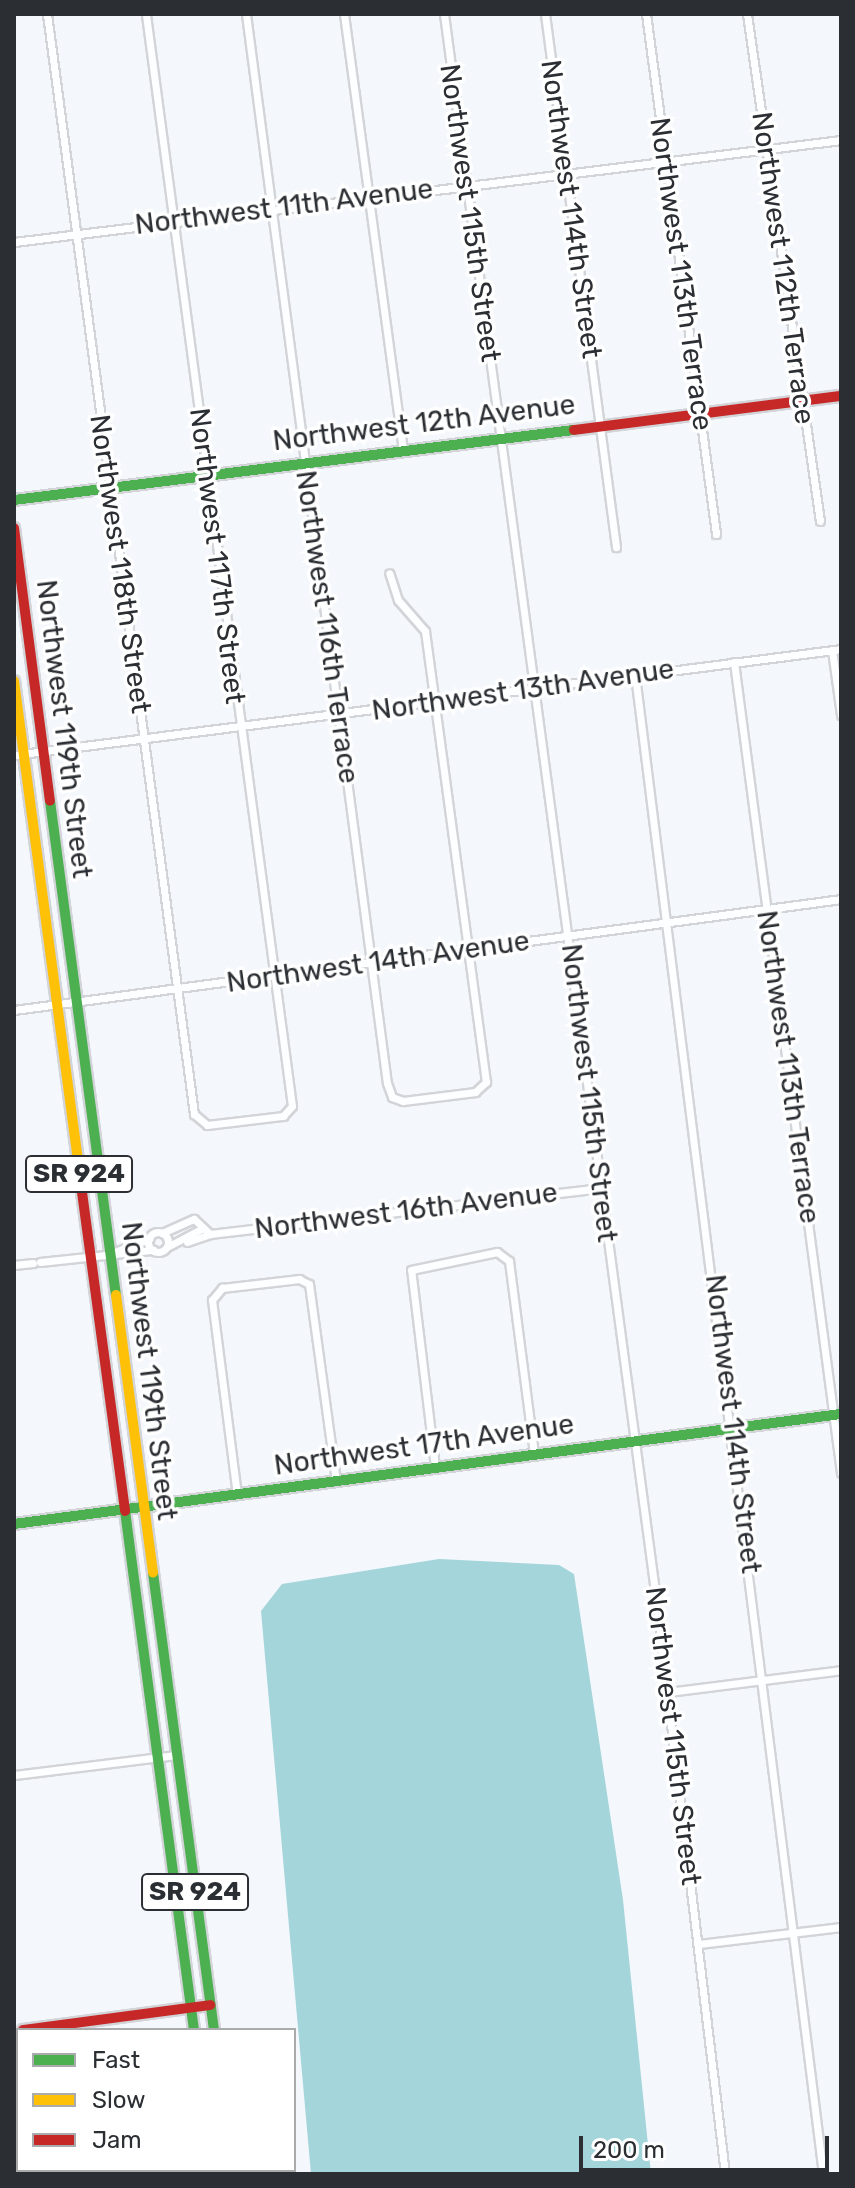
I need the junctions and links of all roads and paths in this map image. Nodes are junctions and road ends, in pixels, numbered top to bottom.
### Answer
1 (47, 14) edge
2 (146, 14) edge
3 (246, 14) edge
4 (344, 14) edge
5 (444, 14) edge
6 (545, 14) edge
7 (646, 14) edge
8 (747, 14) edge
9 (841, 140) edge
10 (765, 149) junction
11 (666, 161) junction
12 (566, 174) junction
13 (466, 186) junction
14 (369, 197) junction
15 (272, 209) junction
16 (173, 220) junction
17 (75, 233) junction
18 (14, 242) edge
19 (841, 396) edge
20 (801, 402) junction
21 (699, 412) junction
22 (600, 424) junction
23 (501, 438) junction
24 (403, 450) junction
25 (304, 462) junction
26 (208, 475) junction
27 (110, 487) junction
28 (14, 500) edge
29 (820, 521) dead end
30 (14, 528) edge
31 (716, 534) dead end
32 (616, 547) dead end
33 (389, 573) dead end
34 (836, 649) edge
35 (734, 662) junction
36 (635, 675) junction
37 (14, 681) edge
38 (535, 688) junction
39 (437, 702) junction
40 (339, 715) junction
41 (841, 715) edge
42 (240, 729) junction
43 (145, 740) junction
44 (43, 752) junction
45 (19, 754) edge
46 (841, 899) edge
47 (767, 908) junction
48 (667, 921) junction
49 (568, 936) junction
50 (468, 950) junction
51 (371, 963) junction
52 (273, 977) junction
53 (178, 988) junction
54 (76, 1002) junction
55 (57, 1005) junction
56 (14, 1010) edge
57 (194, 1114) joint
58 (601, 1188) junction
59 (184, 1227) junction
60 (203, 1228) junction
61 (162, 1233) junction
62 (210, 1234) junction
63 (149, 1239) junction
64 (188, 1240) junction
65 (167, 1247) junction
66 (153, 1250) junction
67 (110, 1254) junction
68 (90, 1257) junction
69 (14, 1265) edge
70 (838, 1415) edge
71 (734, 1428) junction
72 (633, 1442) junction
73 (534, 1454) junction
74 (435, 1467) junction
75 (841, 1473) edge
76 (336, 1480) junction
77 (237, 1495) junction
78 (142, 1508) junction
79 (123, 1510) junction
80 (14, 1524) edge
81 (841, 1670) edge
82 (765, 1681) junction
83 (668, 1692) junction
84 (177, 1755) junction
85 (157, 1757) junction
86 (14, 1775) edge
87 (841, 1927) edge
88 (794, 1933) junction
89 (699, 1944) junction
90 (210, 2005) junction
91 (191, 2009) junction
92 (42, 2028) edge
93 (194, 2028) edge
94 (214, 2028) edge
95 (725, 2174) edge
96 (823, 2174) edge

1 - 17 street, Northwest 118th Street
2 - 16 street, Northwest 117th Street
3 - 15 street, Northwest 116th Terrace
4 - 14 street
5 - 13 street, Northwest 115th Street
6 - 12 street, Northwest 114th Street
7 - 11 street, Northwest 113th Terrace
8 - 10 street, Northwest 112th Terrace
9 - 10 street, Northwest 11th Avenue
10 - 11 street, Northwest 11th Avenue
10 - 20 street, Northwest 112th Terrace
11 - 12 street, Northwest 11th Avenue
11 - 21 street, Northwest 113th Terrace
12 - 13 street, Northwest 11th Avenue
12 - 22 street, Northwest 114th Street
13 - 14 street, Northwest 11th Avenue
13 - 23 street, Northwest 115th Street
14 - 15 street, Northwest 11th Avenue
14 - 24 street
15 - 16 street, Northwest 11th Avenue
15 - 25 street, Northwest 116th Terrace
16 - 17 street, Northwest 11th Avenue
16 - 26 street, Northwest 117th Street
17 - 18 street, Northwest 11th Avenue
17 - 27 street, Northwest 118th Street
19 - 20 main road, Northwest 12th Avenue
20 - 21 main road, Northwest 12th Avenue
20 - 29 street, Northwest 112th Terrace
21 - 22 main road, Northwest 12th Avenue
21 - 31 street, Northwest 113th Terrace
22 - 23 main road, Northwest 12th Avenue
22 - 32 street, Northwest 114th Street
23 - 24 main road, Northwest 12th Avenue
23 - 38 street, Northwest 115th Street
24 - 25 main road, Northwest 12th Avenue
25 - 26 main road, Northwest 12th Avenue
25 - 40 street, Northwest 116th Terrace
26 - 27 main road, Northwest 12th Avenue
26 - 42 street, Northwest 117th Street
27 - 28 main road, Northwest 12th Avenue
27 - 43 street, Northwest 118th Street
30 - 44 main road, Northwest 119th Street / SR 924
33 - 39 street
34 - 35 street, Northwest 13th Avenue
34 - 41 street
35 - 36 street, Northwest 13th Avenue
35 - 47 street, Northwest 113th Terrace
36 - 38 street, Northwest 13th Avenue
36 - 48 street, Northwest 114th Street
37 - 45 main road, Northwest 119th Street / SR 924
38 - 39 street, Northwest 13th Avenue
38 - 49 street, Northwest 115th Street
39 - 40 street, Northwest 13th Avenue
39 - 50 street
40 - 42 street, Northwest 13th Avenue
40 - 51 street, Northwest 116th Terrace
42 - 43 street, Northwest 13th Avenue
42 - 52 street, Northwest 117th Street
43 - 44 street, Northwest 13th Avenue
43 - 53 street, Northwest 118th Street
44 - 45 street, Northwest 13th Avenue
44 - 54 main road, Northwest 119th Street / SR 924
45 - 55 main road, Northwest 119th Street / SR 924
46 - 47 street, Northwest 14th Avenue
47 - 48 street, Northwest 14th Avenue
47 - 70 street, Northwest 113th Terrace
48 - 49 street, Northwest 14th Avenue
48 - 71 street, Northwest 114th Street
49 - 50 street, Northwest 14th Avenue
49 - 58 street, Northwest 115th Street
50 - 51 street, Northwest 14th Avenue
50 - 51 street, Northwest 116th Terrace
51 - 52 street, Northwest 14th Avenue
52 - 53 street, Northwest 14th Avenue
52 - 57 street, Northwest 117th Street
53 - 54 street, Northwest 14th Avenue
53 - 57 street, Northwest 118th Street
54 - 55 street, Northwest 14th Avenue
54 - 67 main road, Northwest 119th Street / SR 924
55 - 56 street, Northwest 14th Avenue
55 - 68 main road, Northwest 119th Street / SR 924
58 - 62 street, Northwest 16th Avenue
58 - 72 street, Northwest 115th Street
59 - 60 street, Northwest 16th Avenue
59 - 61 street, Northwest 16th Avenue
59 - 64 street
60 - 62 street, Northwest 16th Avenue
60 - 64 street, Northwest 16th Avenue
61 - 63 street, Northwest 16th Avenue
61 - 65 street
62 - 64 street, Northwest 16th Avenue
63 - 66 street
63 - 67 street, Northwest 16th Avenue
64 - 65 street, Northwest 16th Avenue
65 - 66 street, Northwest 16th Avenue
66 - 67 street, Northwest 16th Avenue
67 - 68 street, Northwest 16th Avenue
67 - 78 main road, Northwest 119th Street / SR 924
68 - 69 street, Northwest 16th Avenue
68 - 79 main road, Northwest 119th Street / SR 924
70 - 71 main road, Northwest 17th Avenue
70 - 75 street, Northwest 113th Terrace
71 - 72 main road, Northwest 17th Avenue
71 - 82 street, Northwest 114th Street
72 - 73 main road, Northwest 17th Avenue
72 - 83 street, Northwest 115th Street
73 - 74 main road, Northwest 17th Avenue
73 - 74 street
74 - 76 main road, Northwest 17th Avenue
76 - 77 main road, Northwest 17th Avenue
76 - 77 street
77 - 78 main road, Northwest 17th Avenue
78 - 79 main road, Northwest 17th Avenue
78 - 84 main road, Northwest 119th Street / SR 924
79 - 80 main road, Northwest 17th Avenue
79 - 85 main road, Northwest 119th Street / SR 924
81 - 82 street
82 - 83 street
82 - 88 street, Northwest 114th Street
83 - 89 street, Northwest 115th Street
84 - 85 street
84 - 90 main road, Northwest 119th Street / SR 924
85 - 86 street
85 - 91 main road, Northwest 119th Street / SR 924
87 - 88 street
88 - 89 street
88 - 96 street, Northwest 114th Street
89 - 95 street, Northwest 115th Street
90 - 91 main road
90 - 94 main road, Northwest 119th Street / SR 924
91 - 92 main road
91 - 93 main road, Northwest 119th Street / SR 924

